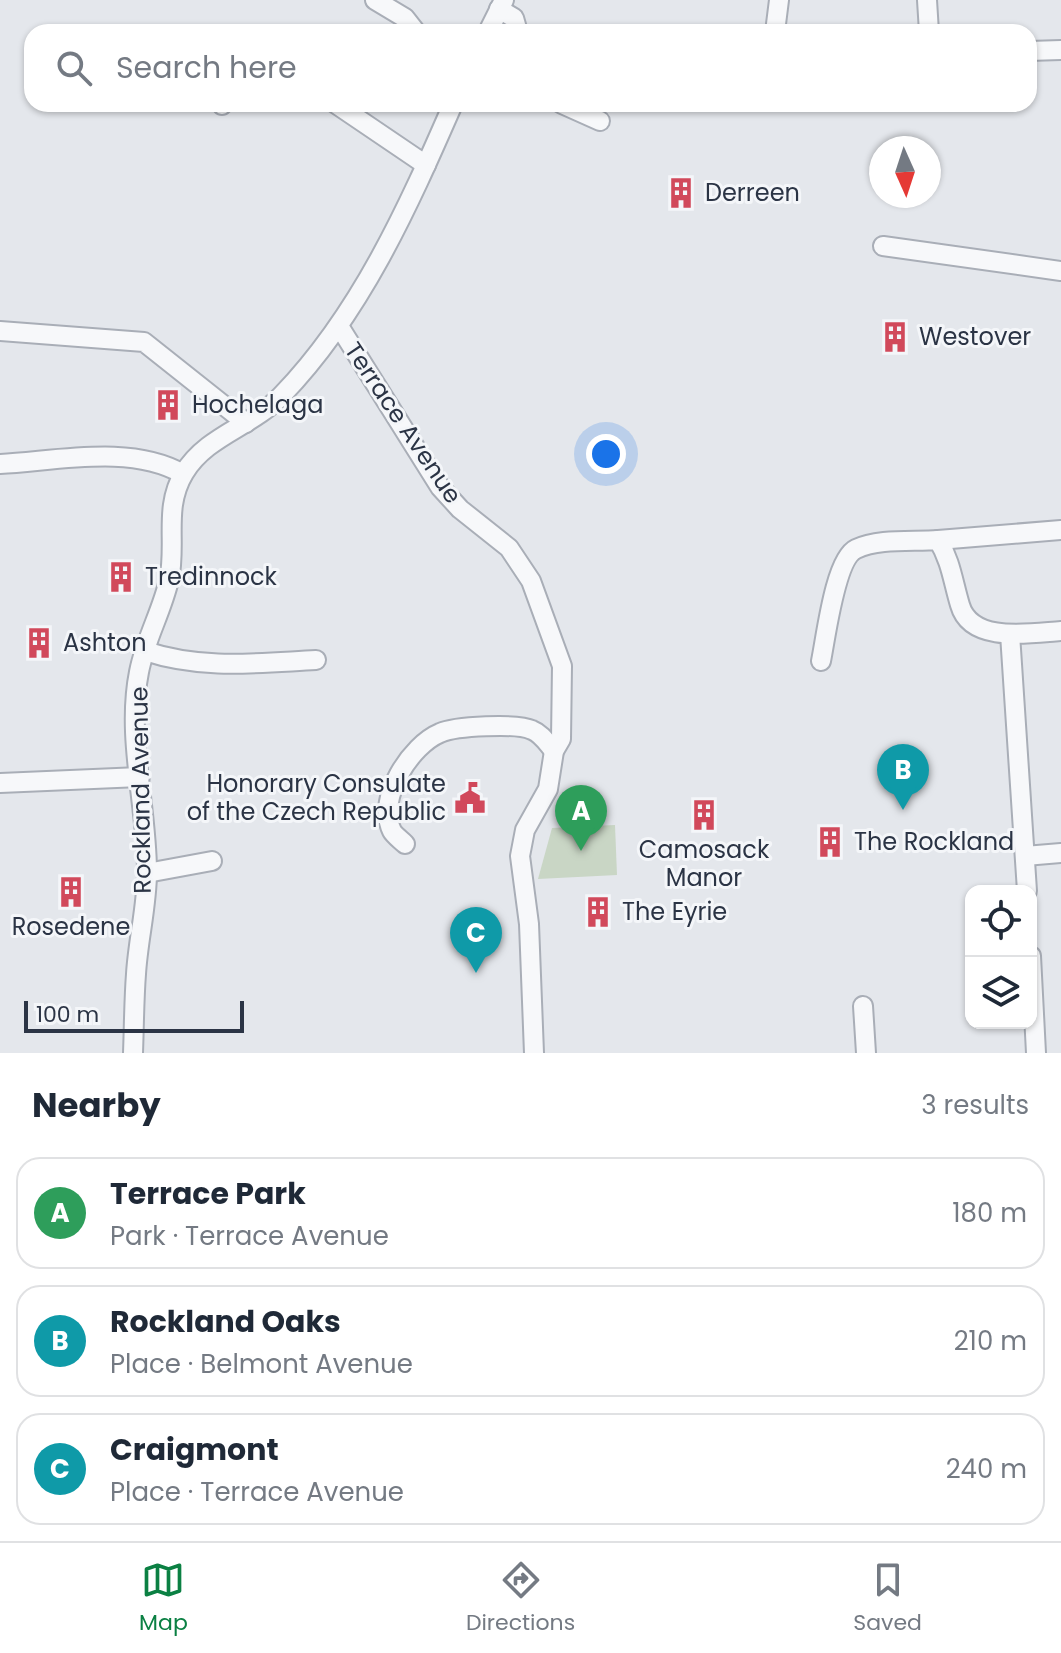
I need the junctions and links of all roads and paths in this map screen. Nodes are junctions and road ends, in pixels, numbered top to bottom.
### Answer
1 (375, 0) edge
2 (779, 0) edge
3 (927, 0) edge
4 (502, 5) edge
5 (410, 24) edge
6 (492, 24) edge
7 (516, 24) edge
8 (776, 24) edge
9 (928, 24) edge
10 (1061, 50) edge
11 (1037, 51) edge
12 (348, 112) edge
13 (449, 112) edge
14 (580, 112) edge
15 (600, 121) dead end
16 (426, 165) junction
17 (883, 246) dead end
18 (1061, 271) edge
19 (339, 326) junction
20 (0, 331) edge
21 (246, 423) junction
22 (0, 464) edge
23 (183, 474) junction
24 (1061, 530) edge
25 (938, 540) junction
26 (1061, 631) edge
27 (1010, 634) junction
28 (145, 651) junction
29 (316, 660) dead end
30 (821, 661) dead end
31 (554, 751) junction
32 (140, 777) junction
33 (0, 783) edge
34 (405, 844) dead end
35 (1061, 853) edge
36 (1025, 856) junction
37 (212, 861) dead end
38 (147, 873) junction
39 (1027, 885) edge
40 (1031, 957) edge
41 (863, 1006) dead end
42 (133, 1053) edge
43 (534, 1053) edge
44 (866, 1053) edge
45 (1036, 1053) edge

1 - 5 street
2 - 8 street
3 - 9 street
4 - 6 street
4 - 7 street
10 - 11 street
12 - 16 street
13 - 16 street, Rockland Avenue
14 - 15 street
16 - 19 street, Rockland Avenue
17 - 18 street
19 - 21 street, Rockland Avenue
19 - 31 street, Terrace Avenue
20 - 21 street
21 - 23 street, Rockland Avenue
22 - 23 street
23 - 28 street, Rockland Avenue
24 - 25 street
25 - 27 street
25 - 30 street
26 - 27 street
27 - 36 street
28 - 29 street
28 - 32 street, Rockland Avenue
31 - 34 street
31 - 43 street, Terrace Avenue
32 - 33 street
32 - 38 street, Rockland Avenue
35 - 36 street
36 - 39 street
37 - 38 street
38 - 42 street, Rockland Avenue
40 - 45 street
41 - 44 street

